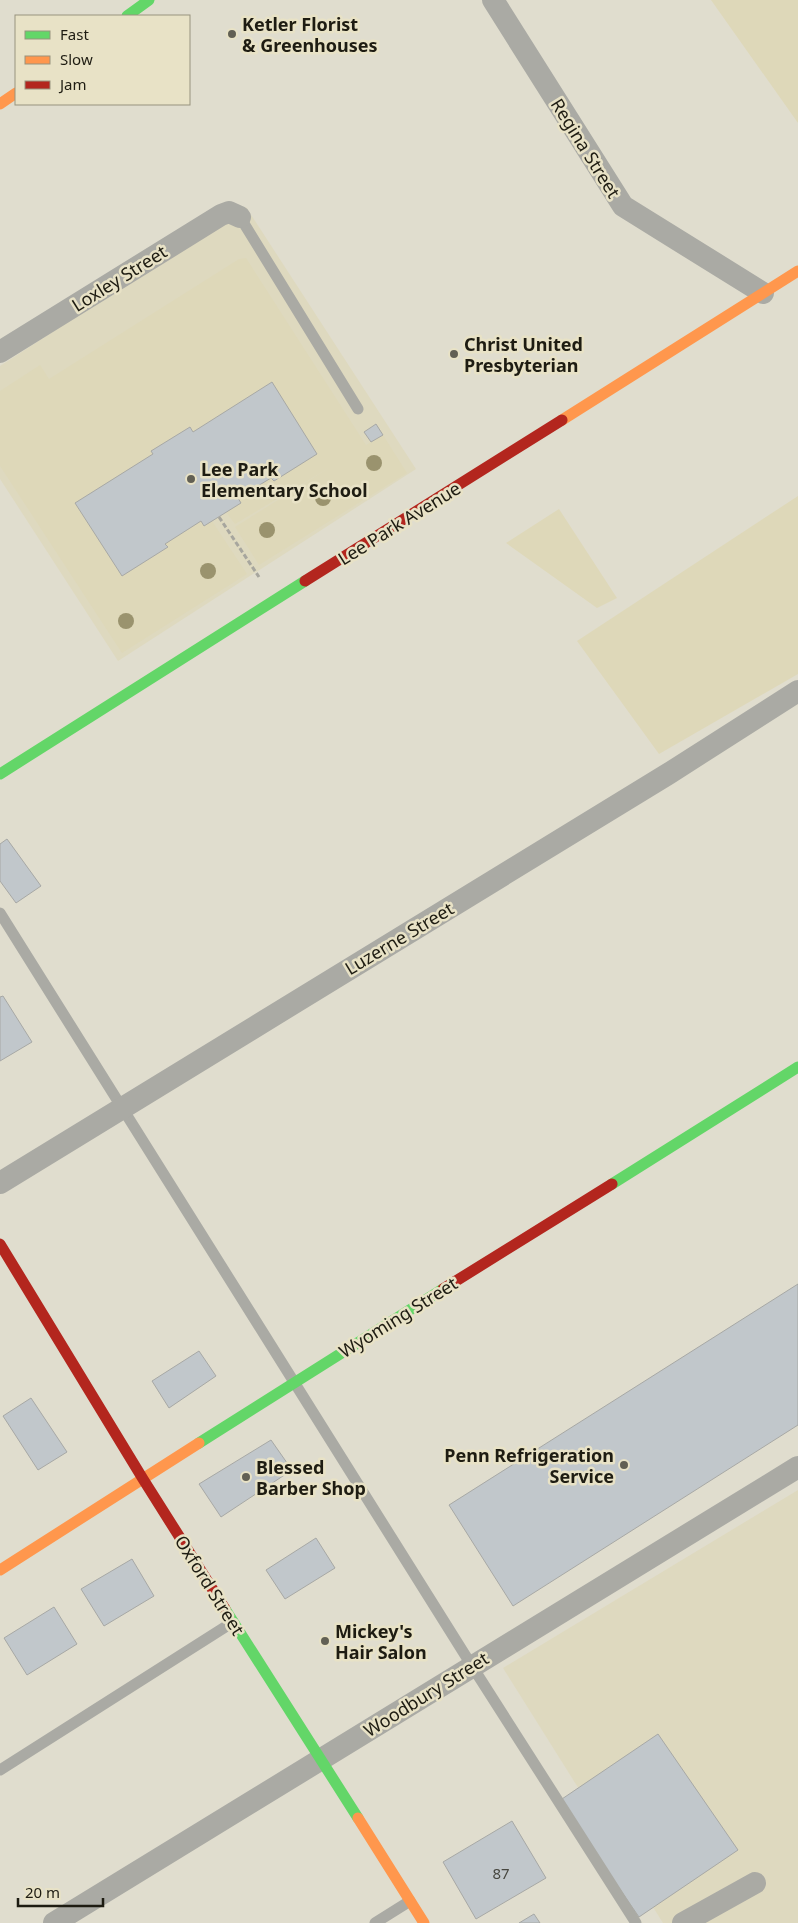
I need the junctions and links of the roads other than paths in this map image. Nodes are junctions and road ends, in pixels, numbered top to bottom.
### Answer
1 (149, 0) edge
2 (493, 0) edge
3 (128, 15) edge
4 (15, 94) edge
5 (0, 104) edge
6 (240, 217) joint
7 (798, 271) edge
8 (763, 293) junction
9 (0, 352) edge
10 (358, 409) dead end
11 (798, 691) edge
12 (0, 774) edge
13 (0, 913) edge
14 (798, 1067) edge
15 (122, 1107) junction
16 (0, 1182) edge
17 (0, 1244) edge
18 (295, 1382) junction
19 (798, 1467) edge
20 (144, 1479) junction
21 (0, 1570) edge
22 (233, 1622) junction
23 (472, 1666) junction
24 (320, 1759) junction
25 (0, 1770) edge
26 (755, 1882) dead end
27 (410, 1901) junction
28 (54, 1923) edge
29 (375, 1923) edge
30 (424, 1923) edge
31 (636, 1923) edge
32 (683, 1923) edge

1 - 3 street
2 - 8 street, Regina Street
4 - 5 street
6 - 9 street, Loxley Street
6 - 10 lane
7 - 8 street, Lee Park Avenue
8 - 12 street, Lee Park Avenue
11 - 15 street, Luzerne Street
13 - 15 lane
14 - 18 street, Wyoming Street
15 - 16 street, Luzerne Street
15 - 18 lane
17 - 20 street, Oxford Street
18 - 20 street, Wyoming Street
18 - 23 lane
19 - 23 street, Woodbury Street
20 - 21 street, Wyoming Street
20 - 22 street, Oxford Street
22 - 24 street, Oxford Street
22 - 25 lane
23 - 24 street, Woodbury Street
23 - 31 lane
24 - 27 street, Oxford Street
24 - 28 street, Woodbury Street
26 - 32 street
27 - 29 lane
27 - 30 street, Oxford Street

